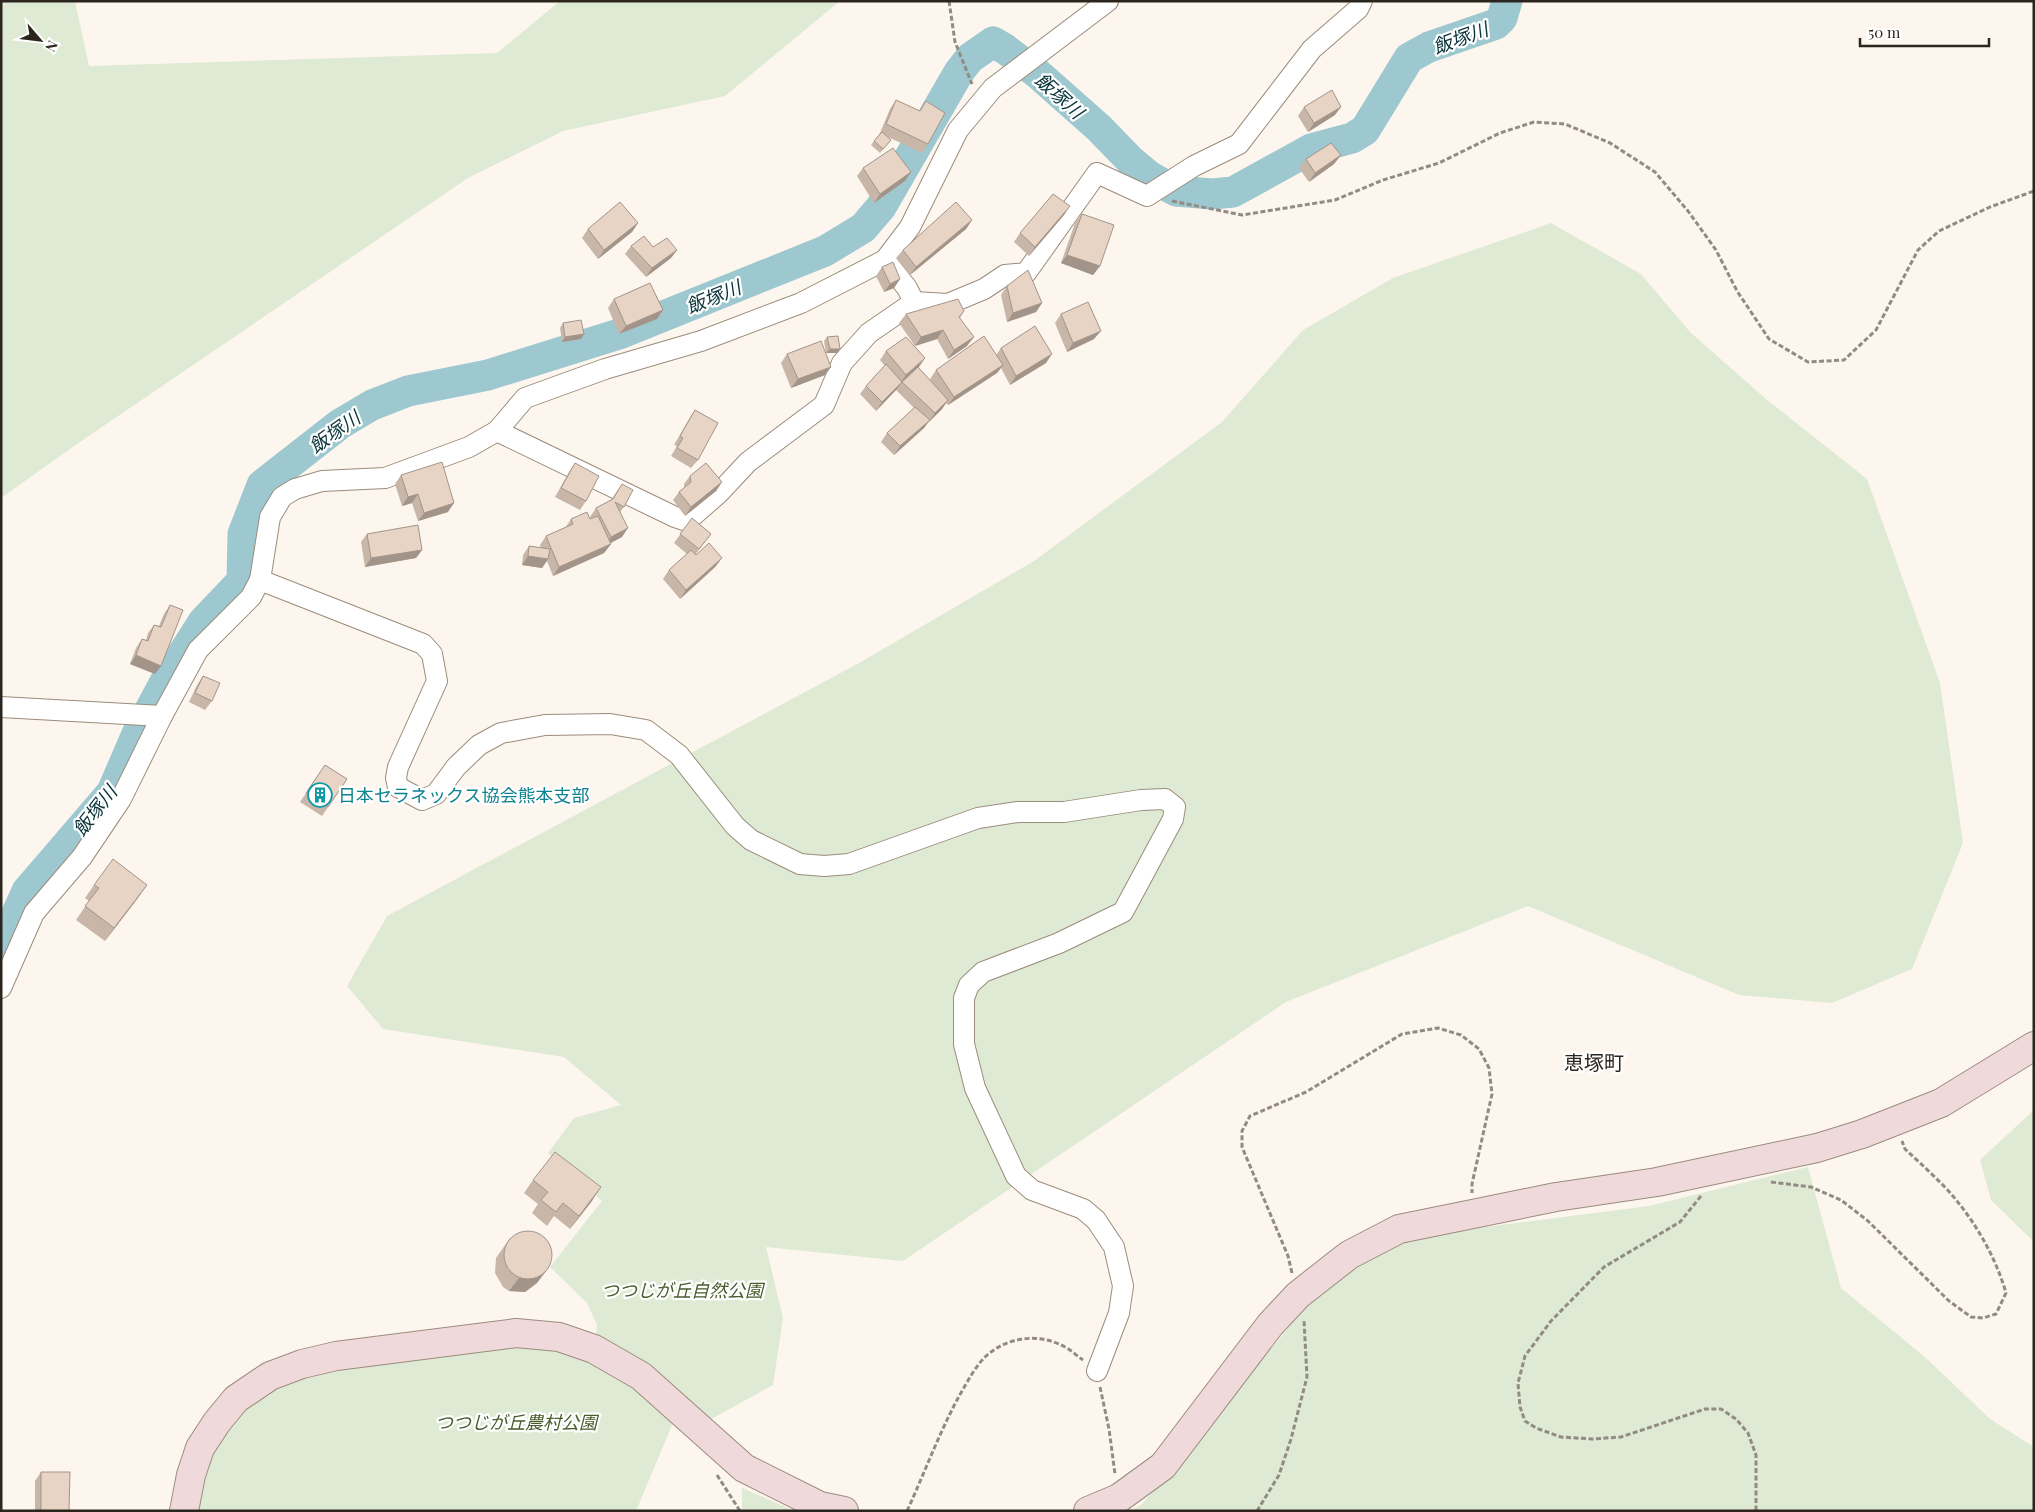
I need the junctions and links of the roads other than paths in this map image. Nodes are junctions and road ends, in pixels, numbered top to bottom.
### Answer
1 (1108, 1) edge
2 (1362, 1) edge
3 (884, 260) junction
4 (914, 302) junction
5 (498, 430) junction
6 (260, 580) junction
7 (1, 707) edge
8 (162, 716) junction
9 (1, 988) edge
10 (2034, 1046) edge
11 (1097, 1371) road end
12 (184, 1511) edge
13 (844, 1511) edge
14 (1088, 1511) edge

1 - 3 street
2 - 4 street
3 - 4 street
3 - 5 street
4 - 5 street
5 - 6 street
6 - 8 street
6 - 11 street
7 - 8 street
8 - 9 street
10 - 14 street
12 - 13 street

